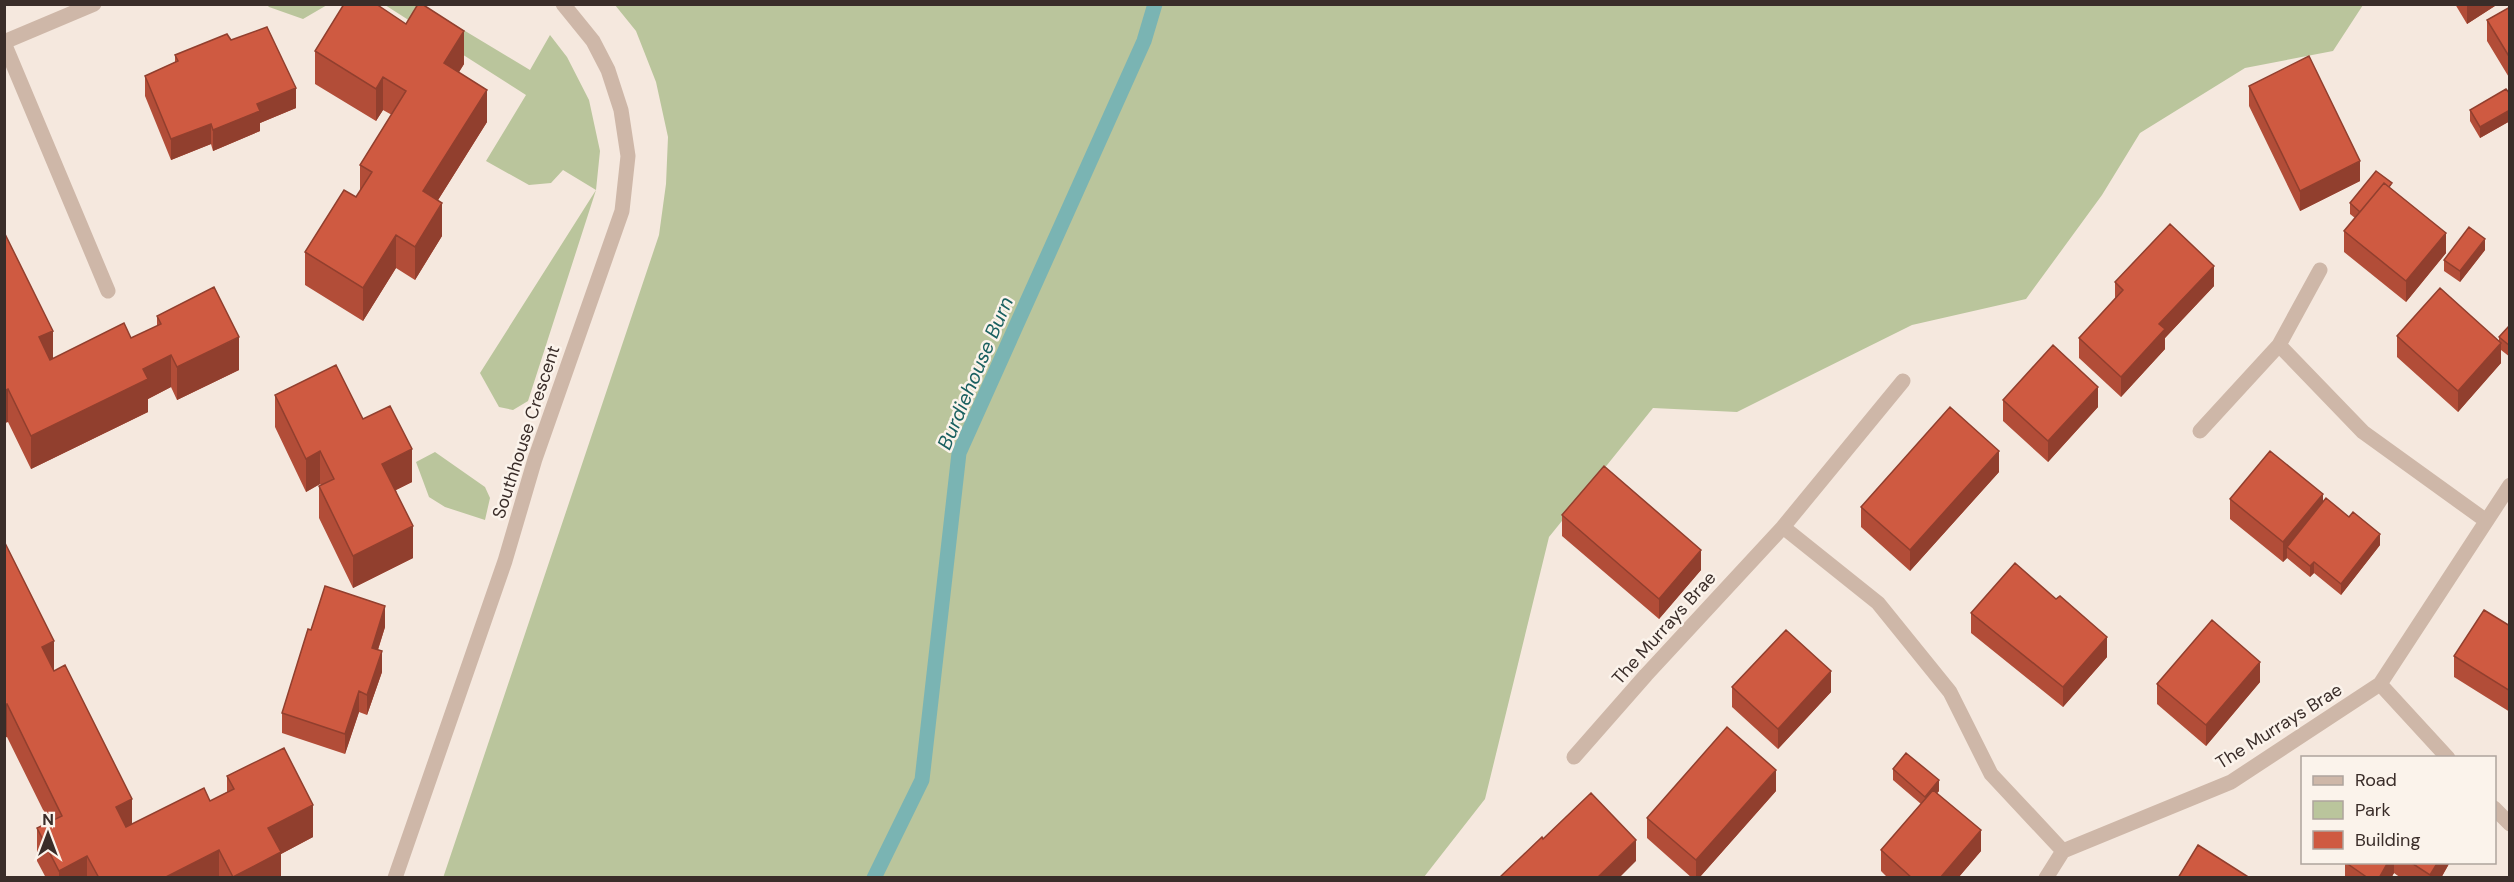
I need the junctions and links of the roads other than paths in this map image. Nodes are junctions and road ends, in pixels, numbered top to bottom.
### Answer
1 (94, 4) edge
2 (563, 4) edge
3 (4, 43) edge
4 (2320, 270) dead end
5 (108, 291) dead end
6 (2279, 345) junction
7 (1903, 381) dead end
8 (2200, 431) dead end
9 (2510, 485) edge
10 (2485, 520) junction
11 (1783, 526) junction
12 (2380, 684) junction
13 (2446, 756) edge
14 (1574, 757) dead end
15 (2496, 810) edge
16 (2510, 824) edge
17 (2063, 851) junction
18 (395, 878) edge
19 (2046, 878) edge

1 - 3 street
2 - 18 street, Southhouse Crescent
3 - 5 street
4 - 6 street
6 - 8 street
6 - 10 street
7 - 11 street, The Murrays Brae
9 - 10 street, The Murrays Brae
10 - 12 street, The Murrays Brae
11 - 14 street, The Murrays Brae
11 - 17 street
12 - 13 street
12 - 17 street, The Murrays Brae
15 - 16 street
17 - 19 street

